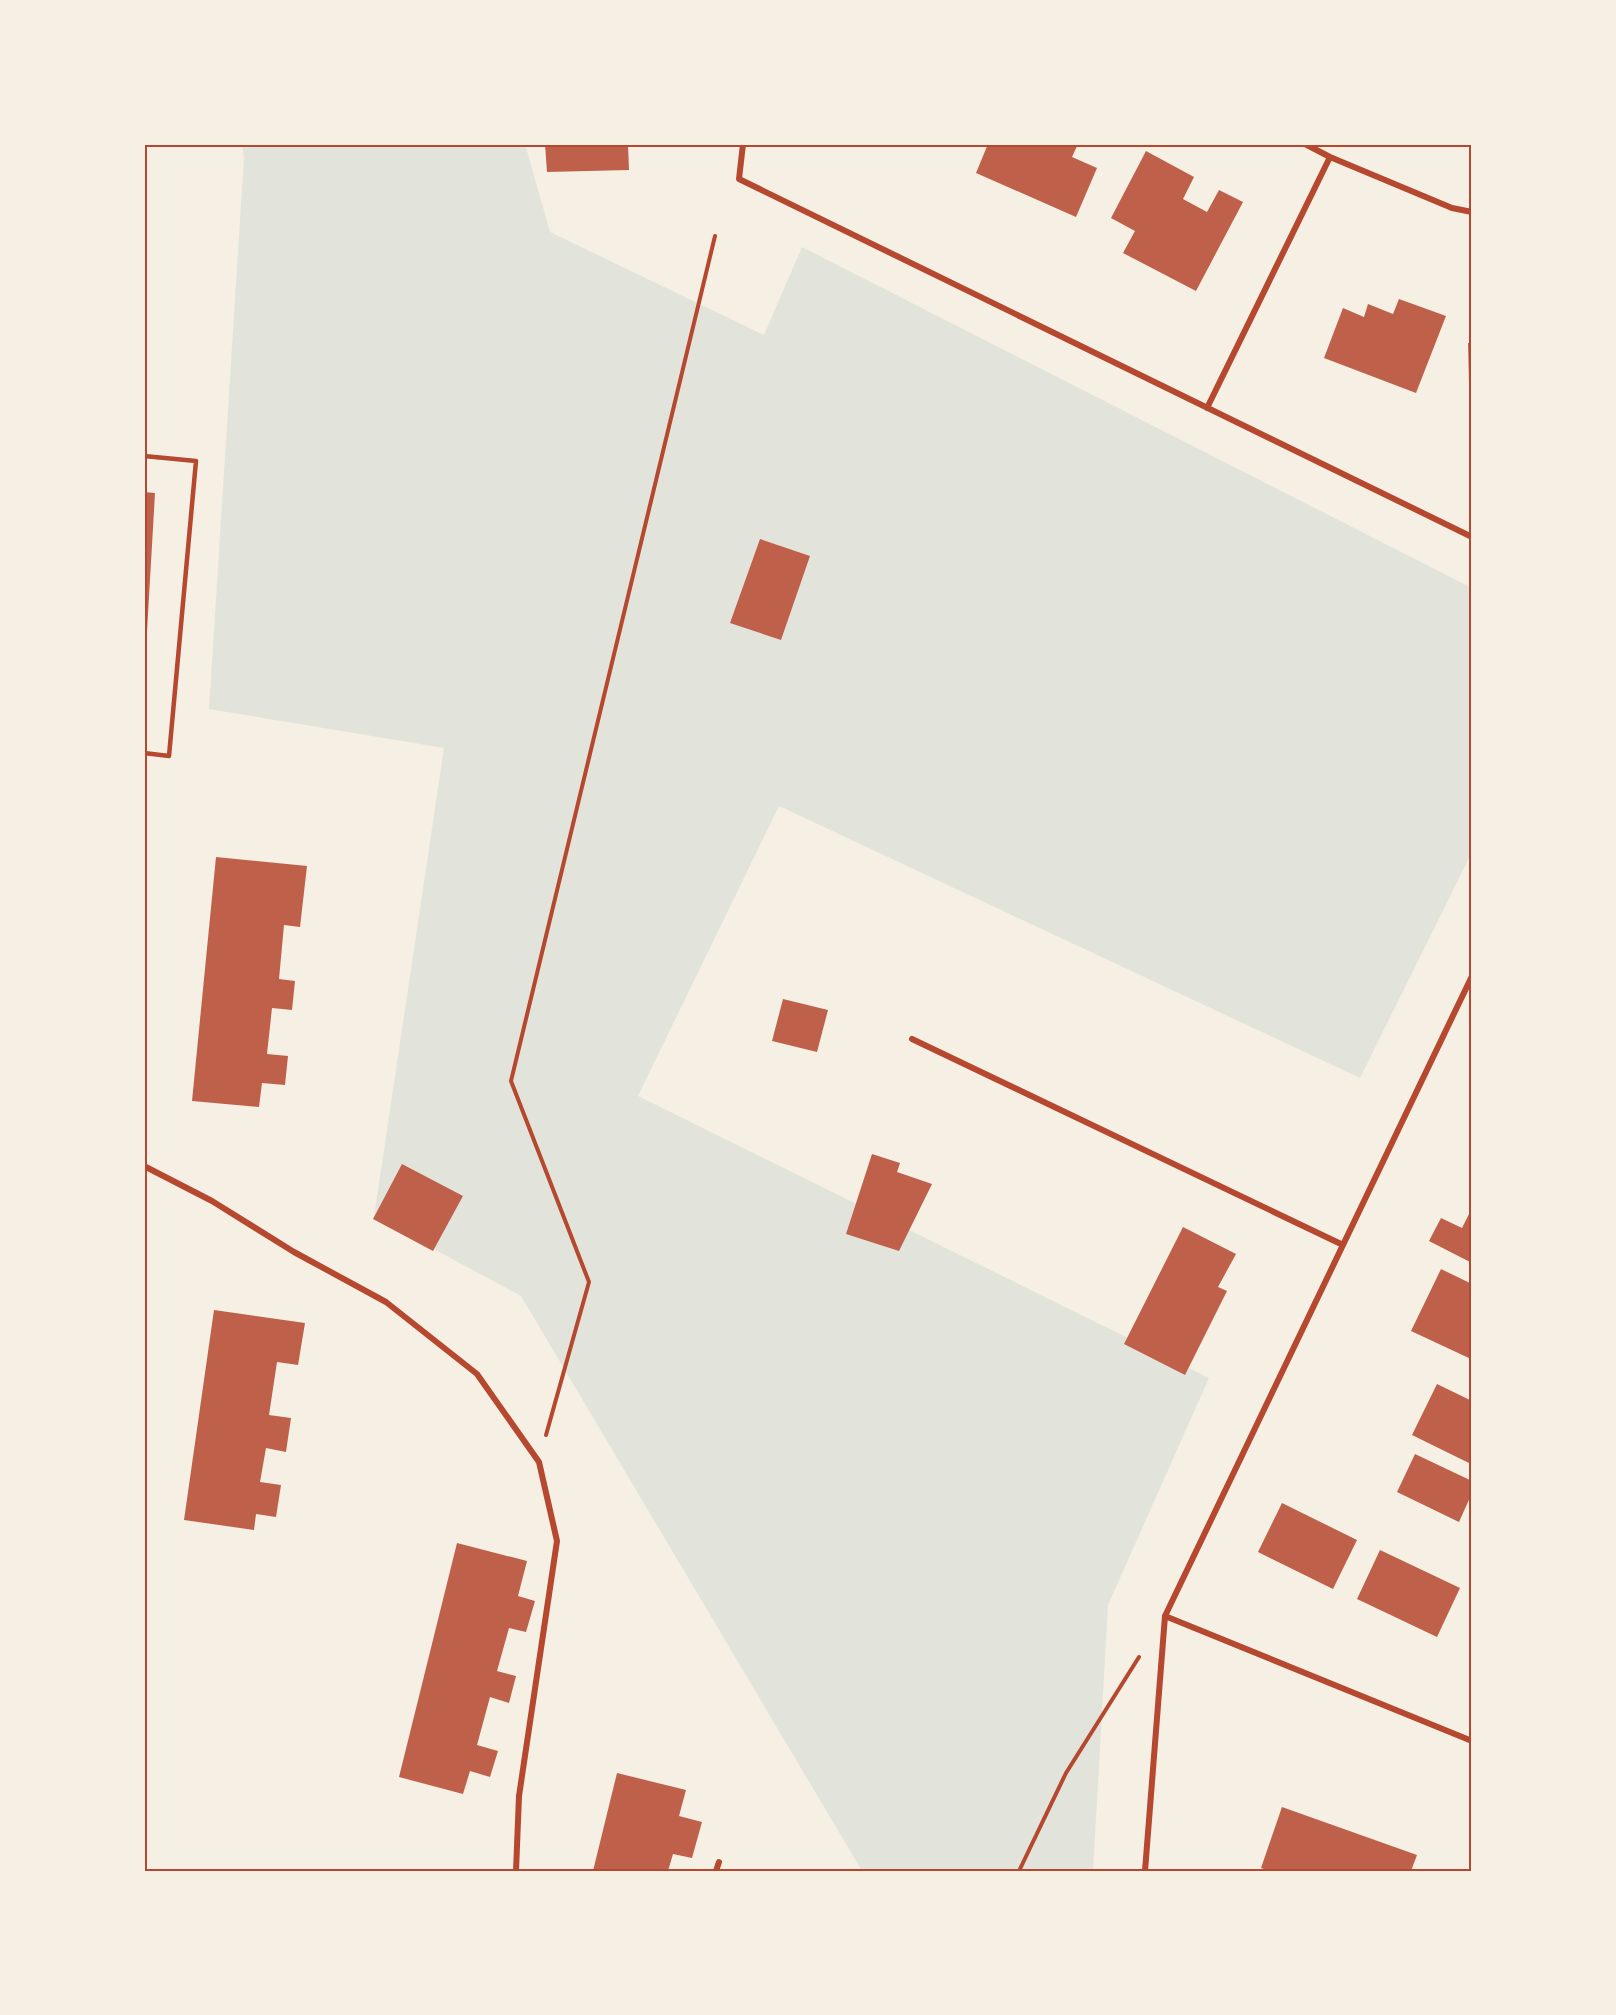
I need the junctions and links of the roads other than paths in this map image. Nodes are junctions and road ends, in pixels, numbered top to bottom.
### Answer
1 (743, 144) edge
2 (1305, 144) edge
3 (1330, 158) junction
4 (1472, 212) edge
5 (1207, 408) junction
6 (144, 456) edge
7 (1472, 537) edge
8 (144, 753) edge
9 (1472, 976) edge
10 (912, 1039) dead end
11 (144, 1166) edge
12 (1341, 1244) junction
13 (1165, 1616) junction
14 (1472, 1741) edge
15 (719, 1862) dead end
16 (516, 1871) edge
17 (716, 1871) edge
18 (1145, 1871) edge

1 - 5 street
2 - 3 street
3 - 4 street
3 - 5 street
5 - 7 street
6 - 8 lane
9 - 12 street
10 - 12 street
11 - 16 street
12 - 13 street
13 - 14 street
13 - 18 street
15 - 17 street

